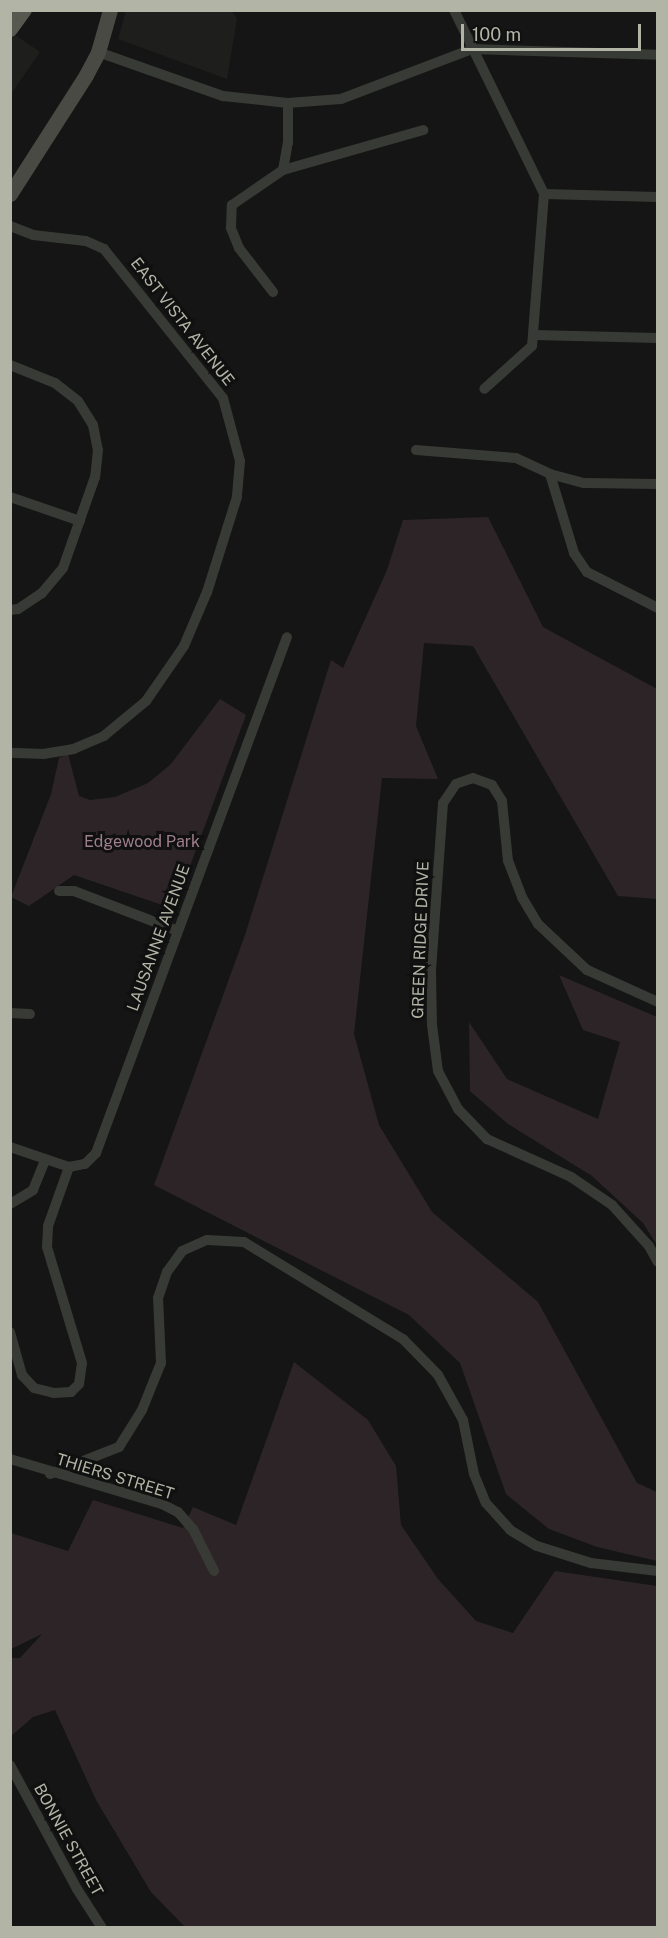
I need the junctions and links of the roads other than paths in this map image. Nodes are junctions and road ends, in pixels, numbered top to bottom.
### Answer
1 (24, 10) edge
2 (110, 10) edge
3 (454, 10) edge
4 (10, 29) edge
5 (472, 49) junction
6 (98, 52) junction
7 (657, 54) edge
8 (288, 104) junction
9 (423, 130) dead end
10 (283, 171) junction
11 (10, 194) edge
12 (544, 194) junction
13 (657, 197) edge
14 (10, 226) edge
15 (273, 292) dead end
16 (534, 335) junction
17 (657, 338) edge
18 (10, 365) edge
19 (484, 389) dead end
20 (416, 450) dead end
21 (550, 474) junction
22 (657, 484) edge
23 (10, 496) edge
24 (80, 521) junction
25 (657, 608) edge
26 (10, 610) edge
27 (287, 637) dead end
28 (10, 753) edge
29 (59, 891) dead end
30 (177, 931) junction
31 (657, 1002) edge
32 (10, 1013) edge
33 (30, 1014) dead end
34 (10, 1147) edge
35 (45, 1160) junction
36 (69, 1167) junction
37 (10, 1204) edge
38 (657, 1263) edge
39 (10, 1332) edge
40 (10, 1459) edge
41 (50, 1474) junction
42 (214, 1571) dead end
43 (657, 1571) edge
44 (10, 1765) edge
45 (102, 1928) edge

1 - 4 main road
2 - 6 main road
3 - 5 street
5 - 7 street
5 - 8 street
5 - 12 street
6 - 8 street
6 - 11 main road
8 - 10 street
9 - 10 street
10 - 15 street
12 - 13 street
12 - 16 street
14 - 28 street, EAST VISTA AVENUE
16 - 17 street
16 - 19 street
18 - 24 street
20 - 21 street
21 - 22 street
21 - 25 street
23 - 24 street
24 - 26 street
27 - 30 street, LAUSANNE AVENUE
29 - 30 street
30 - 36 street, LAUSANNE AVENUE
31 - 38 street, GREEN RIDGE DRIVE
32 - 33 street
34 - 35 street
35 - 36 street
35 - 37 street
36 - 39 street
40 - 41 street, THIERS STREET
41 - 42 street, THIERS STREET
41 - 43 street
44 - 45 street, BONNIE STREET

